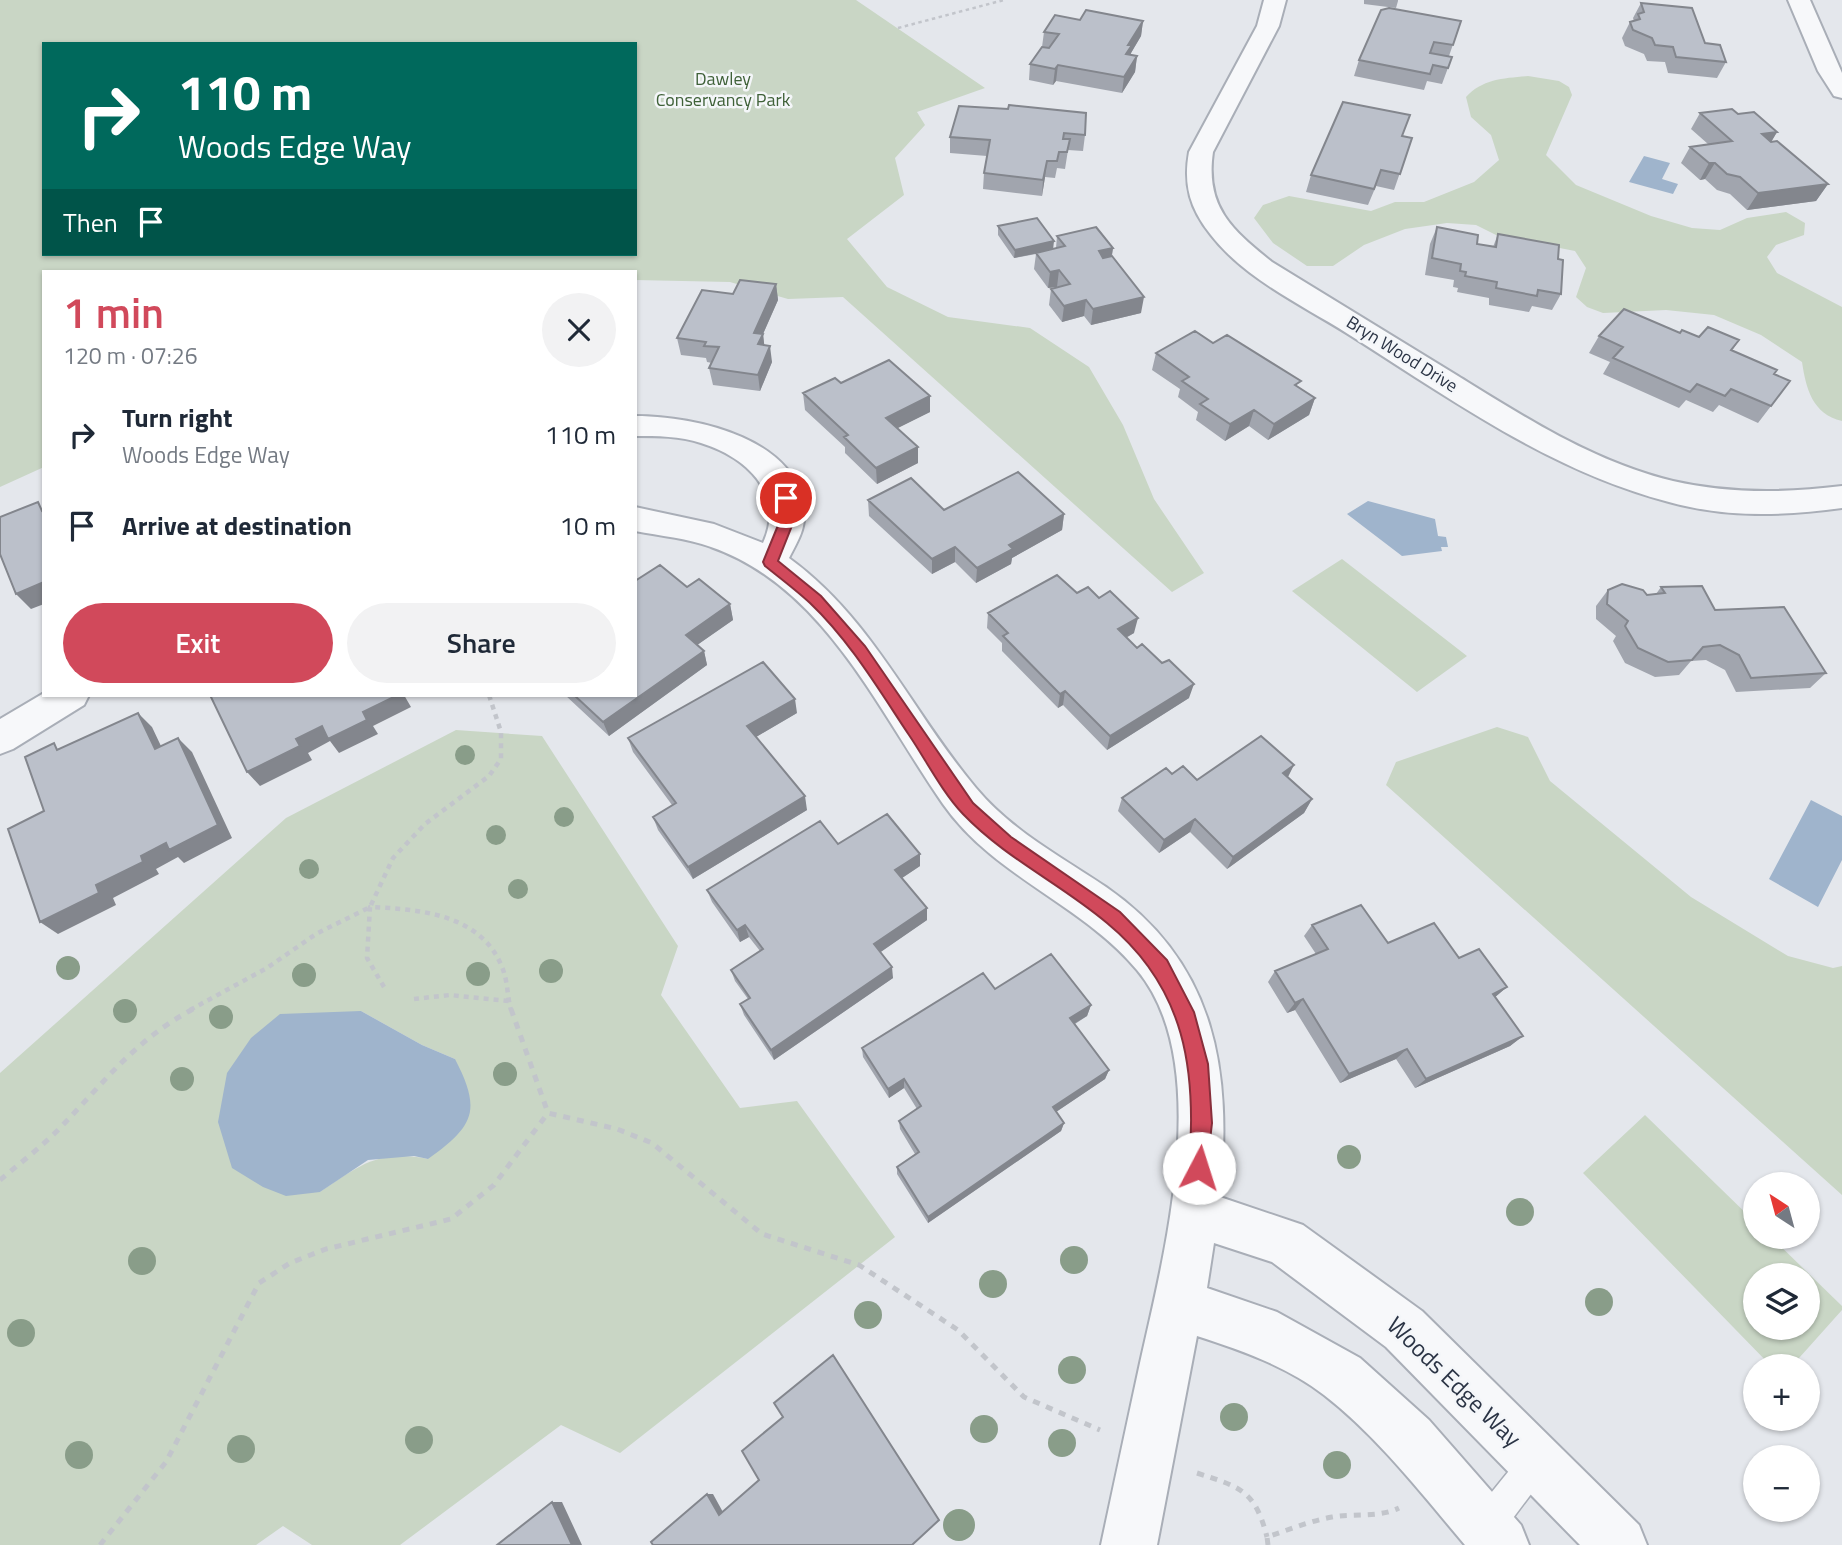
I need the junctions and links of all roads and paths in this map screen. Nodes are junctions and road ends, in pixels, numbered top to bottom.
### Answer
1 (1004, 0) edge
2 (1275, 0) edge
3 (1798, 0) edge
4 (898, 29) dead end
5 (1842, 91) edge
6 (637, 426) edge
7 (1842, 497) edge
8 (637, 519) edge
9 (770, 562) junction
10 (68, 697) edge
11 (490, 697) edge
12 (0, 738) edge
13 (370, 907) junction
14 (384, 987) dead end
15 (414, 999) dead end
16 (509, 1001) junction
17 (548, 1113) junction
18 (0, 1180) edge
19 (1195, 1213) junction
20 (1178, 1305) junction
21 (1147, 1455) junction
22 (1536, 1462) junction
23 (1438, 1473) junction
24 (1493, 1535) edge
25 (1267, 1541) edge
26 (100, 1545) edge
27 (1129, 1545) edge
28 (1619, 1545) edge

1 - 4 path
2 - 7 street, Bryn Wood Drive
3 - 5 street
6 - 9 street
8 - 9 street
9 - 19 street
10 - 12 street
11 - 13 path
13 - 14 path
13 - 16 path
13 - 18 path
15 - 16 path
16 - 17 path
17 - 21 path
17 - 26 path
19 - 20 street
19 - 22 street, Woods Edge Way
20 - 21 street
20 - 23 street
21 - 25 path
21 - 27 street
22 - 24 lane
22 - 28 street, Woods Edge Way
23 - 24 street
23 - 25 path

